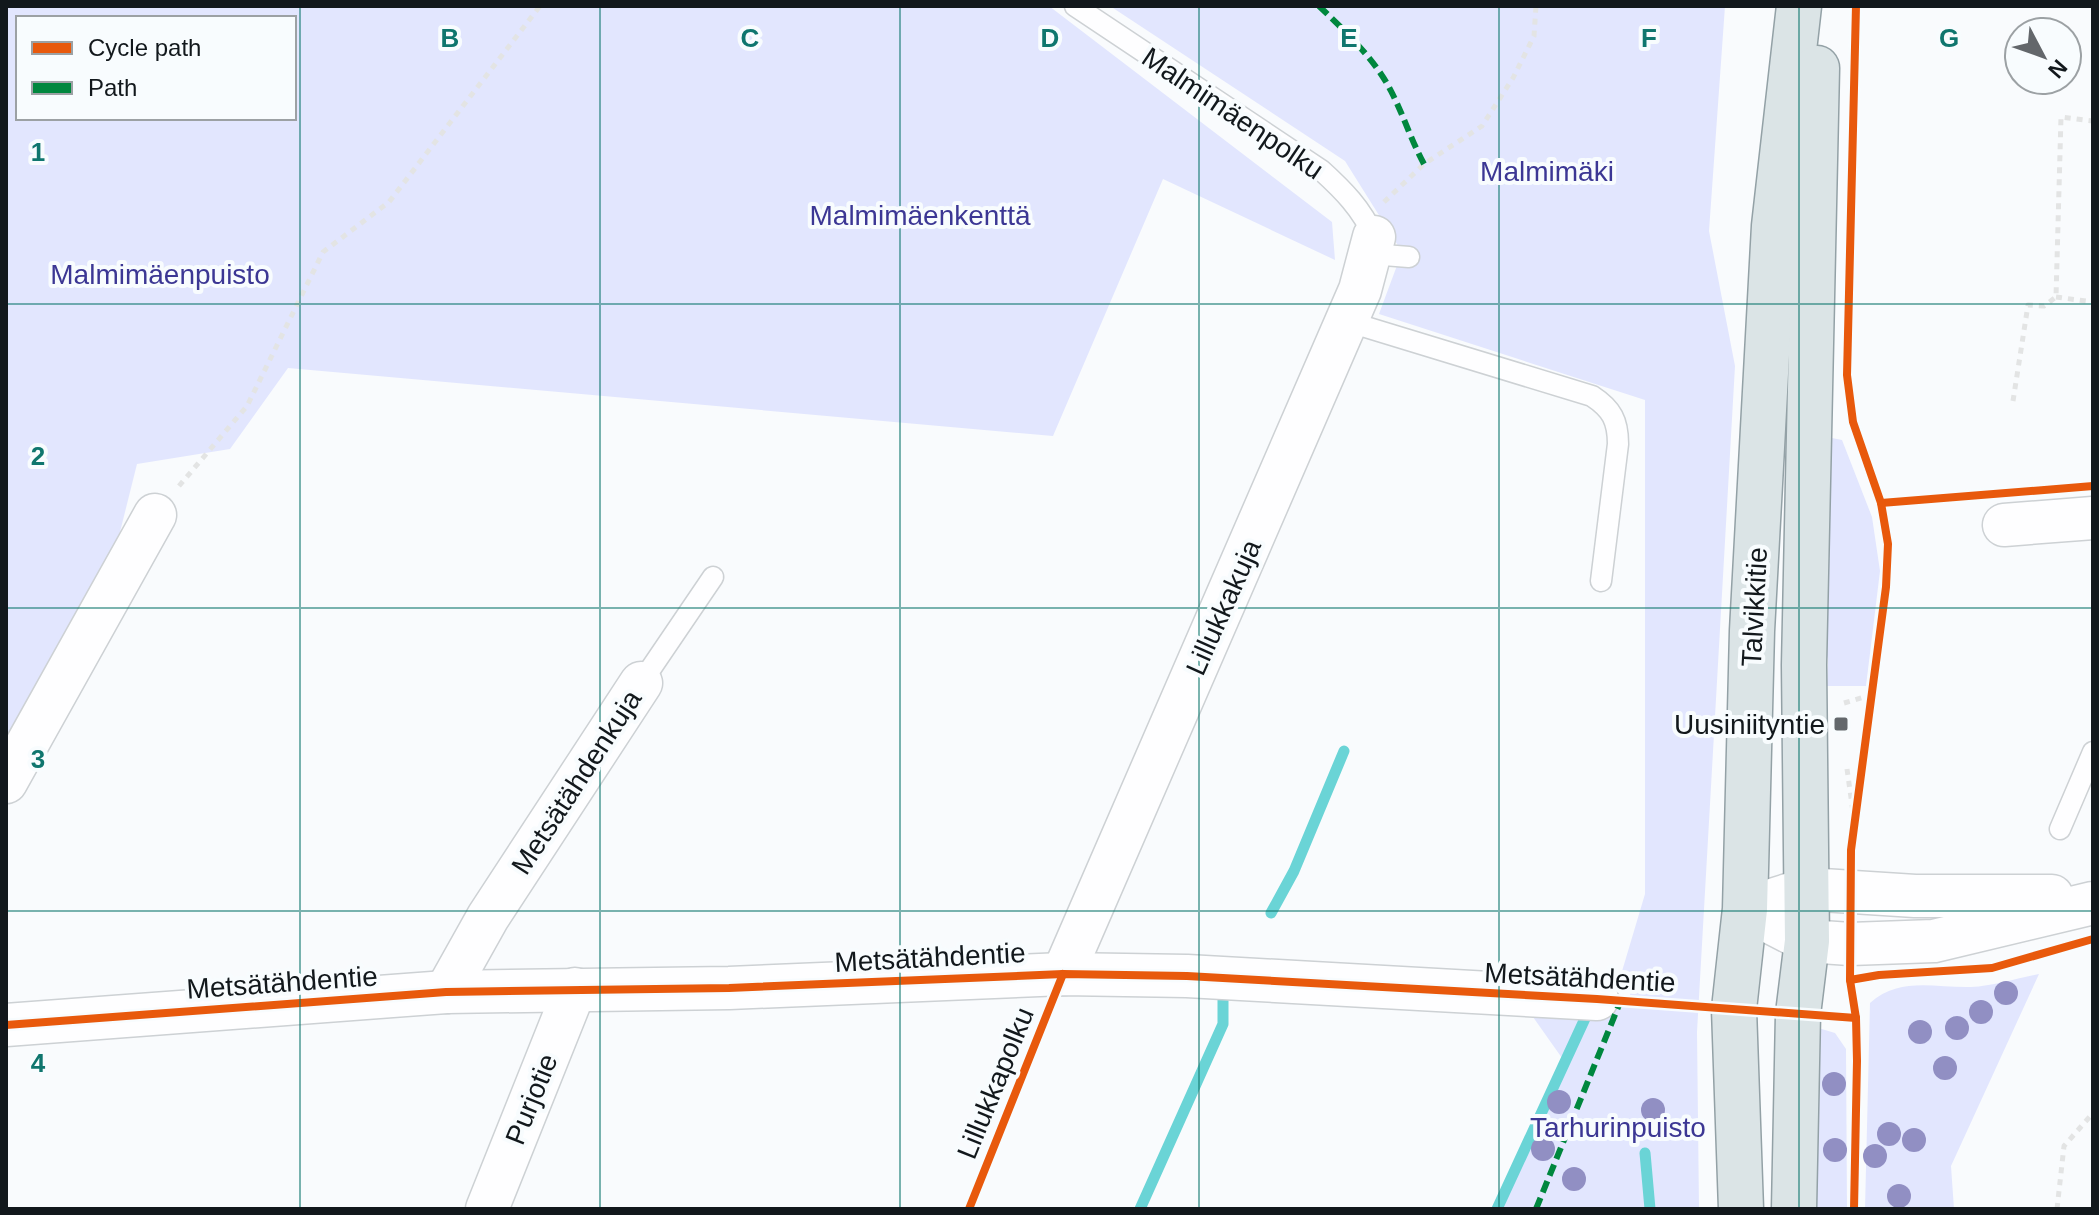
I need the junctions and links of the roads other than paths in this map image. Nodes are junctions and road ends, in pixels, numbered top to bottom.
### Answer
1 (1075, 6) edge
2 (1799, 6) edge
3 (1818, 6) edge
4 (1380, 242) joint
5 (1346, 321) junction
6 (155, 515) road end
7 (2093, 518) edge
8 (2004, 525) dead end
9 (713, 577) dead end
10 (1601, 581) dead end
11 (641, 683) joint
12 (2093, 752) edge
13 (6, 782) edge
14 (2060, 829) dead end
15 (1807, 889) junction
16 (2093, 896) edge
17 (2093, 903) edge
18 (1745, 909) junction
19 (1807, 941) junction
20 (1063, 974) junction
21 (575, 989) junction
22 (446, 992) junction
23 (1597, 999) dead end
24 (6, 1025) edge
25 (487, 1209) edge
26 (1741, 1209) edge
27 (1794, 1209) edge

1 - 4 lane, Malmimäenpolku
2 - 18 main road, Talvikkitie
3 - 15 main road, Talvikkitie
4 - 5 street, Lillukkakuja
5 - 10 lane
5 - 20 street, Lillukkakuja
6 - 13 street
7 - 8 street
9 - 11 lane, Metsätähdenkuja
11 - 22 street, Metsätähdenkuja
12 - 14 lane
15 - 16 street
15 - 18 street
15 - 19 main road, Talvikkitie
17 - 19 street
18 - 19 street
18 - 26 main road, Talvikkitie
19 - 27 main road, Talvikkitie
20 - 21 street, Metsätähdentie
20 - 23 street, Metsätähdentie
21 - 22 street, Metsätähdentie
21 - 25 street, Purjotie
22 - 24 street, Metsätähdentie

